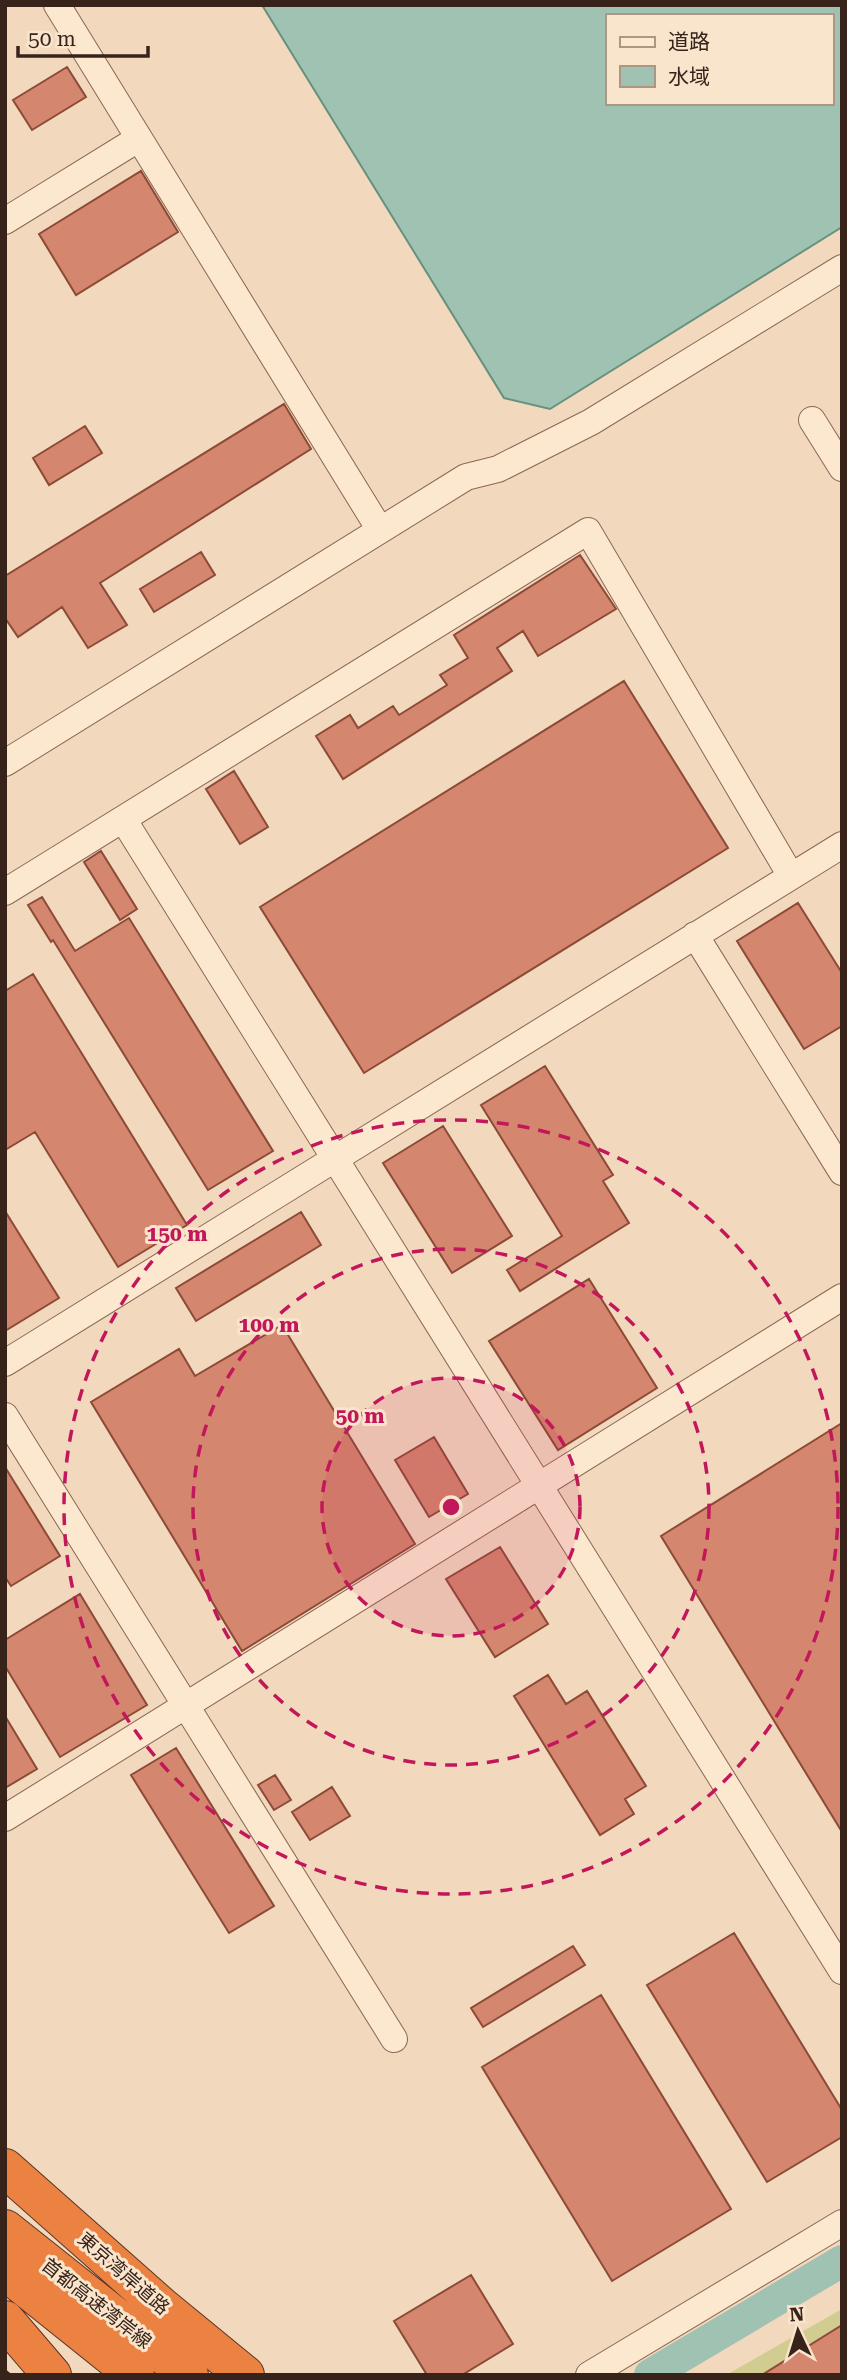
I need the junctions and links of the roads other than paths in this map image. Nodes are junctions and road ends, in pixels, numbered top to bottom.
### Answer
1 (57, 5) edge
2 (138, 139) junction
3 (5, 221) edge
4 (842, 268) edge
5 (812, 420) dead end
6 (842, 468) edge
7 (380, 530) junction
8 (5, 762) edge
9 (123, 819) junction
10 (842, 845) edge
11 (791, 876) junction
12 (5, 892) edge
13 (695, 935) junction
14 (335, 1159) junction
15 (842, 1172) edge
16 (842, 1297) edge
17 (5, 1363) edge
18 (5, 1416) edge
19 (538, 1485) junction
20 (187, 1704) junction
21 (5, 1818) edge
22 (842, 1971) edge
23 (394, 2039) dead end
24 (5, 2168) edge
25 (5, 2186) edge
26 (842, 2223) edge
27 (5, 2229) edge
28 (5, 2271) edge
29 (162, 2307) junction
30 (5, 2320) edge
31 (5, 2338) edge
32 (52, 2375) edge
33 (135, 2375) edge
34 (189, 2375) edge
35 (246, 2375) edge
36 (589, 2375) edge

1 - 2 street
2 - 3 street
2 - 7 street
4 - 7 street
5 - 6 street
7 - 8 street
9 - 11 street
9 - 12 street
9 - 14 street
10 - 11 street
11 - 13 street
13 - 14 street
13 - 15 street
14 - 17 street
14 - 19 street
16 - 19 street
18 - 20 street
19 - 20 street
19 - 22 street
20 - 21 street
20 - 23 street
24 - 29 highway, 東京湾岸道路
25 - 29 highway
26 - 36 street
27 - 34 highway, 首都高速湾岸線
28 - 33 highway, 首都高速湾岸線
29 - 35 highway, 東京湾岸道路
30 - 32 highway
31 - 32 highway

